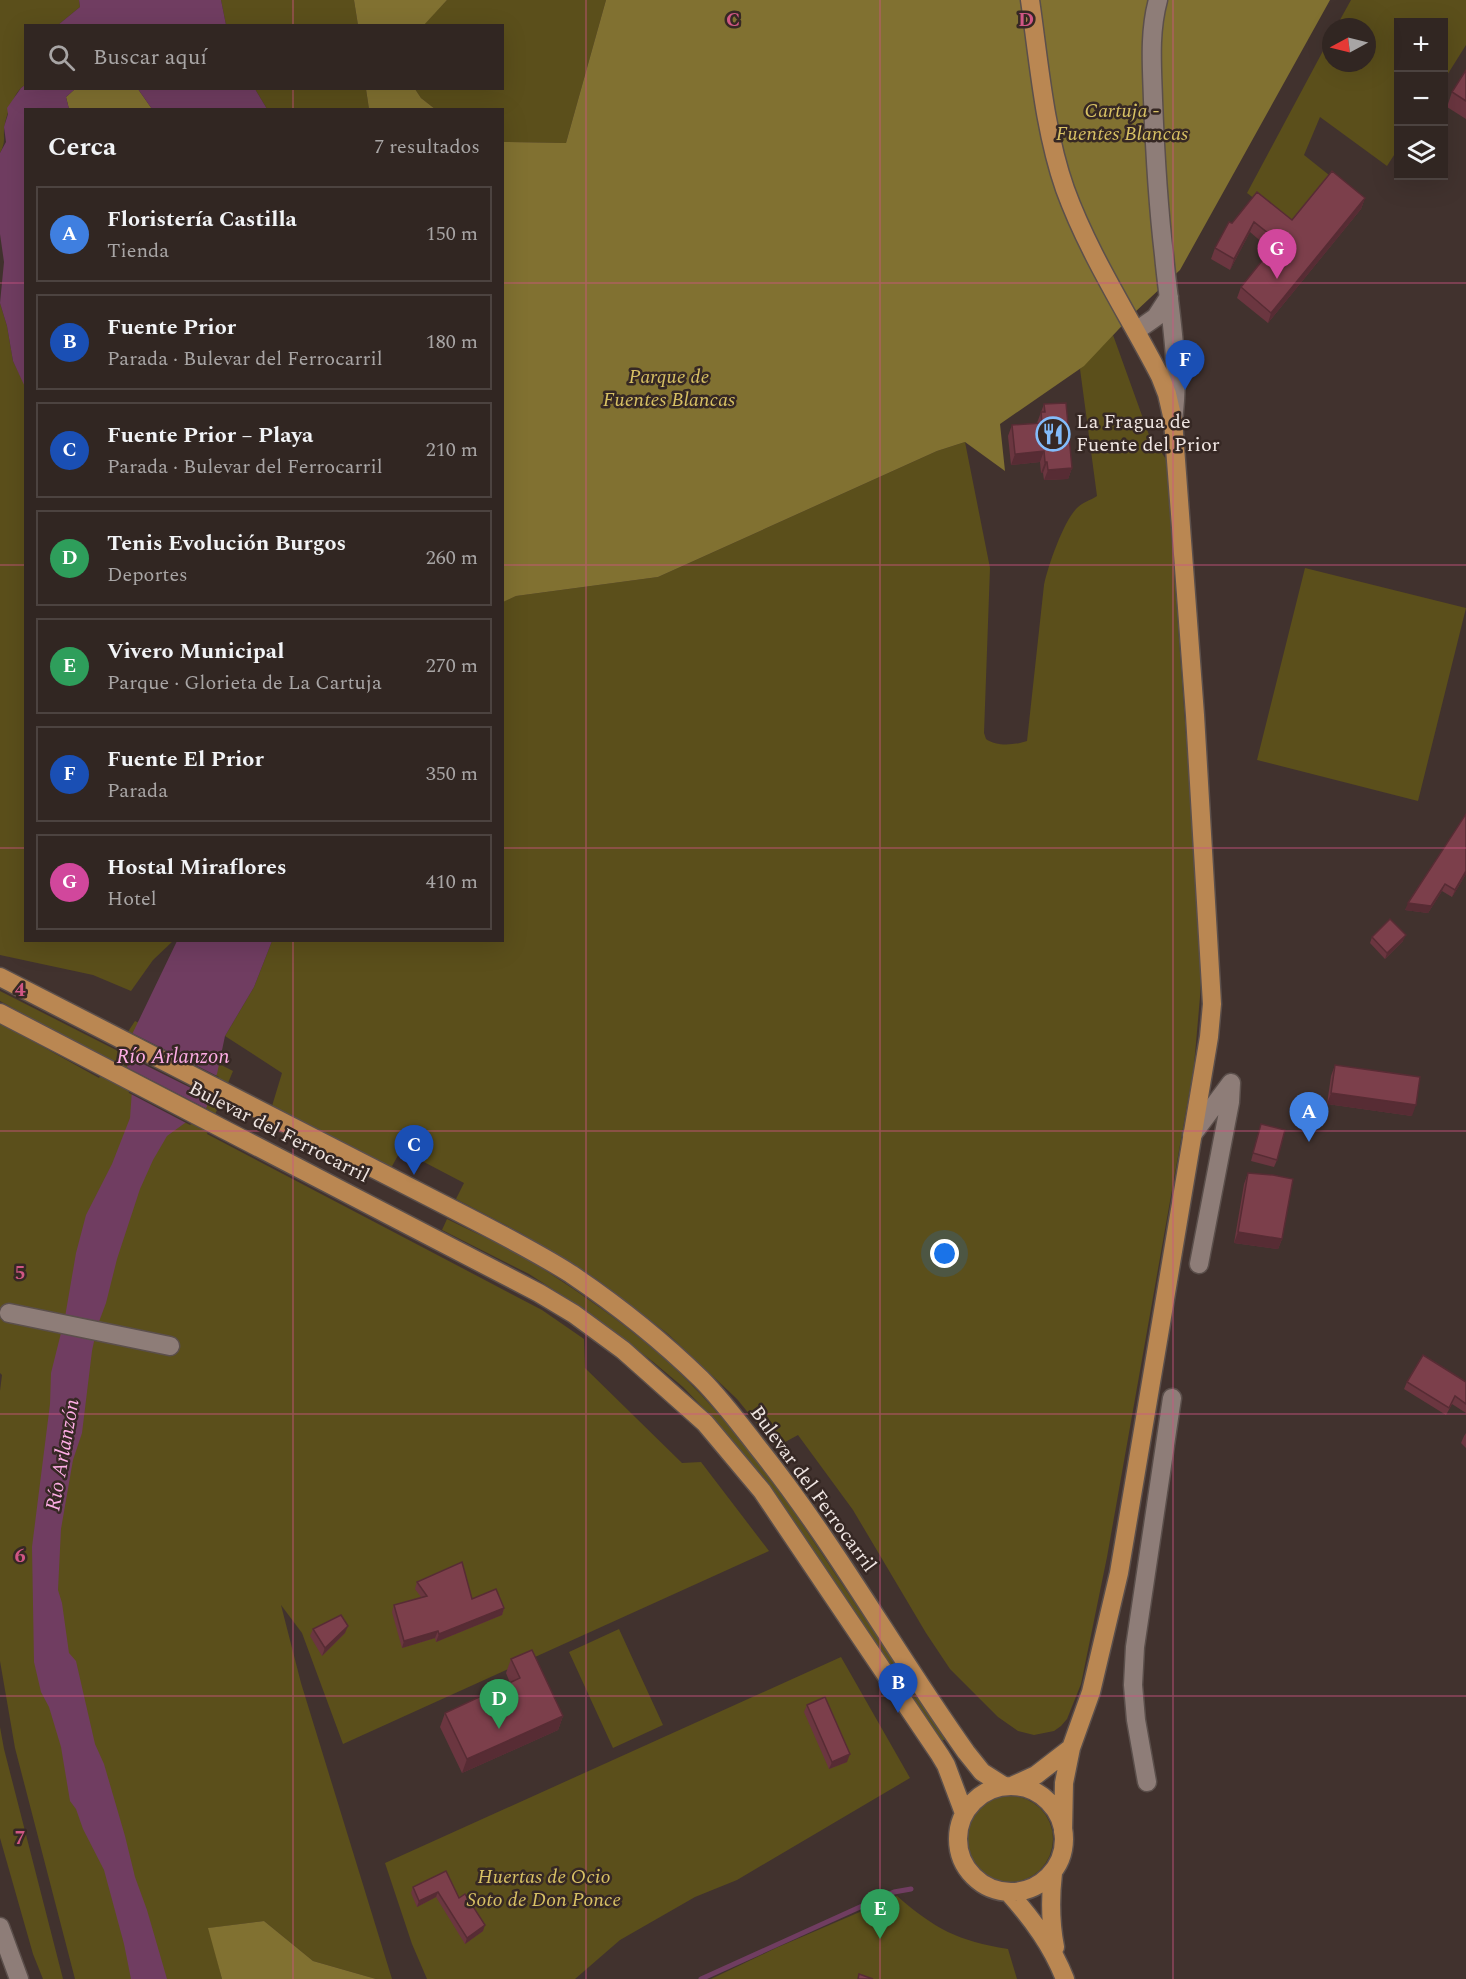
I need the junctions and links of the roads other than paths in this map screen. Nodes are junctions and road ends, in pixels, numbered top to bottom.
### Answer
1 (1030, 0) edge
2 (1158, 0) edge
3 (1169, 297) junction
4 (1172, 328) junction
5 (1139, 337) junction
6 (1173, 420) junction
7 (0, 977) edge
8 (0, 1013) edge
9 (1192, 1134) junction
10 (1199, 1264) dead end
11 (11, 1313) dead end
12 (170, 1346) dead end
13 (1172, 1398) dead end
14 (1071, 1748) junction
15 (1147, 1782) dead end
16 (1009, 1786) junction
17 (964, 1813) junction
18 (1063, 1832) junction
19 (1053, 1873) junction
20 (1009, 1893) junction
21 (2, 1935) edge
22 (1058, 1960) junction
23 (19, 1979) edge
24 (1065, 1979) edge

1 - 5 main road
2 - 3 street
3 - 4 street
3 - 5 street
4 - 5 street
4 - 6 street
5 - 6 main road
6 - 9 main road
7 - 16 main road, Bulevar del Ferrocarril
8 - 17 main road, Bulevar del Ferrocarril
9 - 10 street
9 - 14 main road
11 - 12 street
13 - 15 street
14 - 16 main road
14 - 18 main road
16 - 17 main road
16 - 18 main road
17 - 20 main road
18 - 19 main road
19 - 20 main road
19 - 22 main road
20 - 22 main road
21 - 23 street
22 - 24 main road

